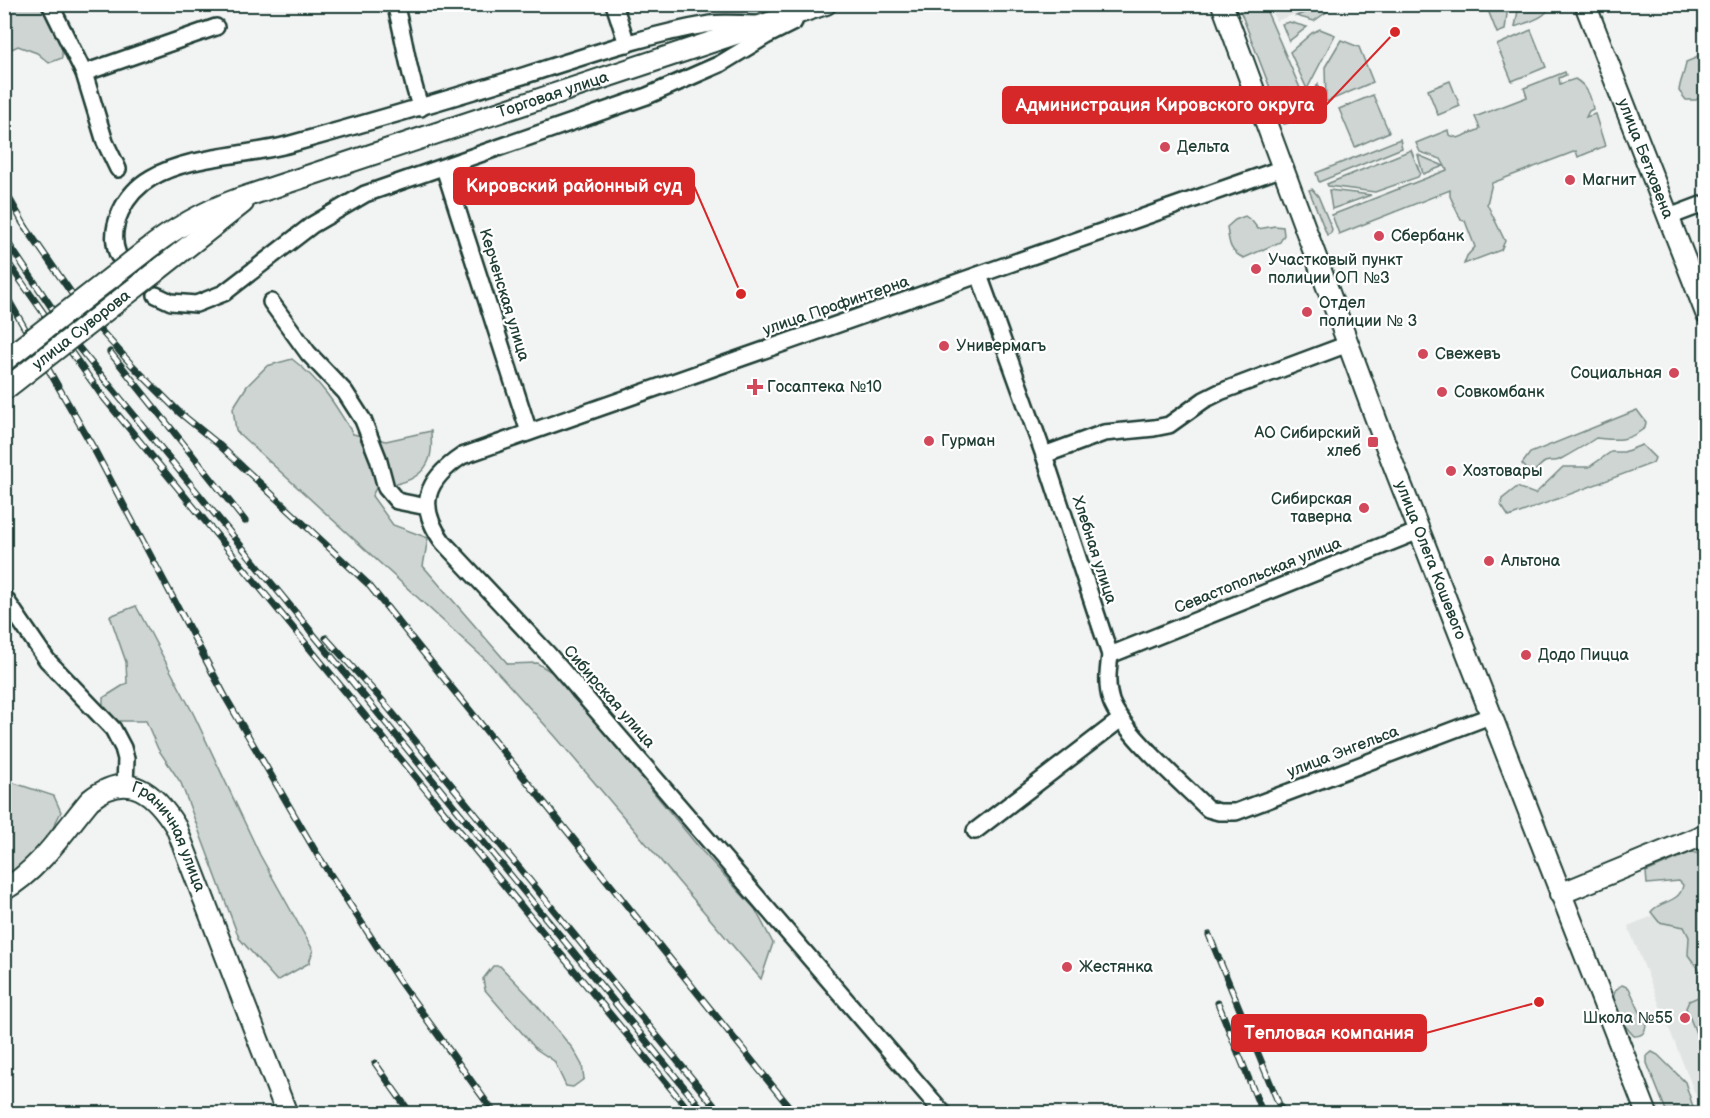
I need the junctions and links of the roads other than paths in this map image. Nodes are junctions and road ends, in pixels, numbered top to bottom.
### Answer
1 (50, 4) edge
2 (395, 4) edge
3 (614, 4) edge
4 (827, 4) edge
5 (1222, 4) edge
6 (1585, 4) edge
7 (765, 24) junction
8 (216, 27) dead end
9 (627, 44) junction
10 (84, 73) junction
11 (421, 108) junction
12 (444, 168) junction
13 (1283, 168) junction
14 (118, 169) dead end
15 (278, 186) junction
16 (1706, 203) edge
17 (1669, 217) junction
18 (144, 252) joint
19 (118, 255) dead end
20 (158, 270) joint
21 (979, 275) junction
22 (156, 295) dead end
23 (271, 302) dead end
24 (1706, 313) edge
25 (1348, 344) junction
26 (4, 362) edge
27 (4, 390) edge
28 (529, 432) junction
29 (1044, 455) junction
30 (427, 507) junction
31 (1419, 531) junction
32 (4, 597) edge
33 (1110, 655) junction
34 (1490, 716) junction
35 (1121, 719) junction
36 (125, 786) junction
37 (1208, 809) joint
38 (975, 831) dead end
39 (1706, 834) edge
40 (4, 890) edge
41 (1560, 894) junction
42 (287, 1113) edge
43 (944, 1113) edge
44 (1647, 1113) edge

1 - 10 street
2 - 11 street
3 - 9 street
4 - 7 main road, Торговая улица
4 - 12 street
5 - 13 main road, улица Олега Кошевого
6 - 17 main road, улица Бетховена
7 - 9 street
7 - 15 main road, Торговая улица
8 - 10 street
9 - 11 street
10 - 14 street
11 - 19 street
12 - 22 street
12 - 28 street, Керченская улица
13 - 21 street, улица Профинтерна
13 - 25 main road, улица Олега Кошевого
15 - 18 main road, Торговая улица
15 - 20 main road, Торговая улица
16 - 17 street
17 - 24 main road, улица Бетховена
18 - 26 main road, улица Суворова, bridge
20 - 27 main road, улица Суворова, bridge
21 - 28 street, улица Профинтерна
21 - 29 street, Хлебная улица
23 - 30 street
25 - 29 street
25 - 31 main road, улица Олега Кошевого
28 - 30 street, улица Профинтерна
29 - 33 street, Хлебная улица
30 - 43 street, Сибирская улица
31 - 33 street, Севастопольская улица
31 - 34 main road, улица Олега Кошевого
32 - 36 street, Граничная улица
33 - 35 street, Хлебная улица
34 - 37 street, улица Энгельса
34 - 41 main road, улица Олега Кошевого
35 - 37 street, Хлебная улица
35 - 38 street
36 - 40 main road
36 - 42 main road, Граничная улица
39 - 41 main road
41 - 44 main road, улица Олега Кошевого

